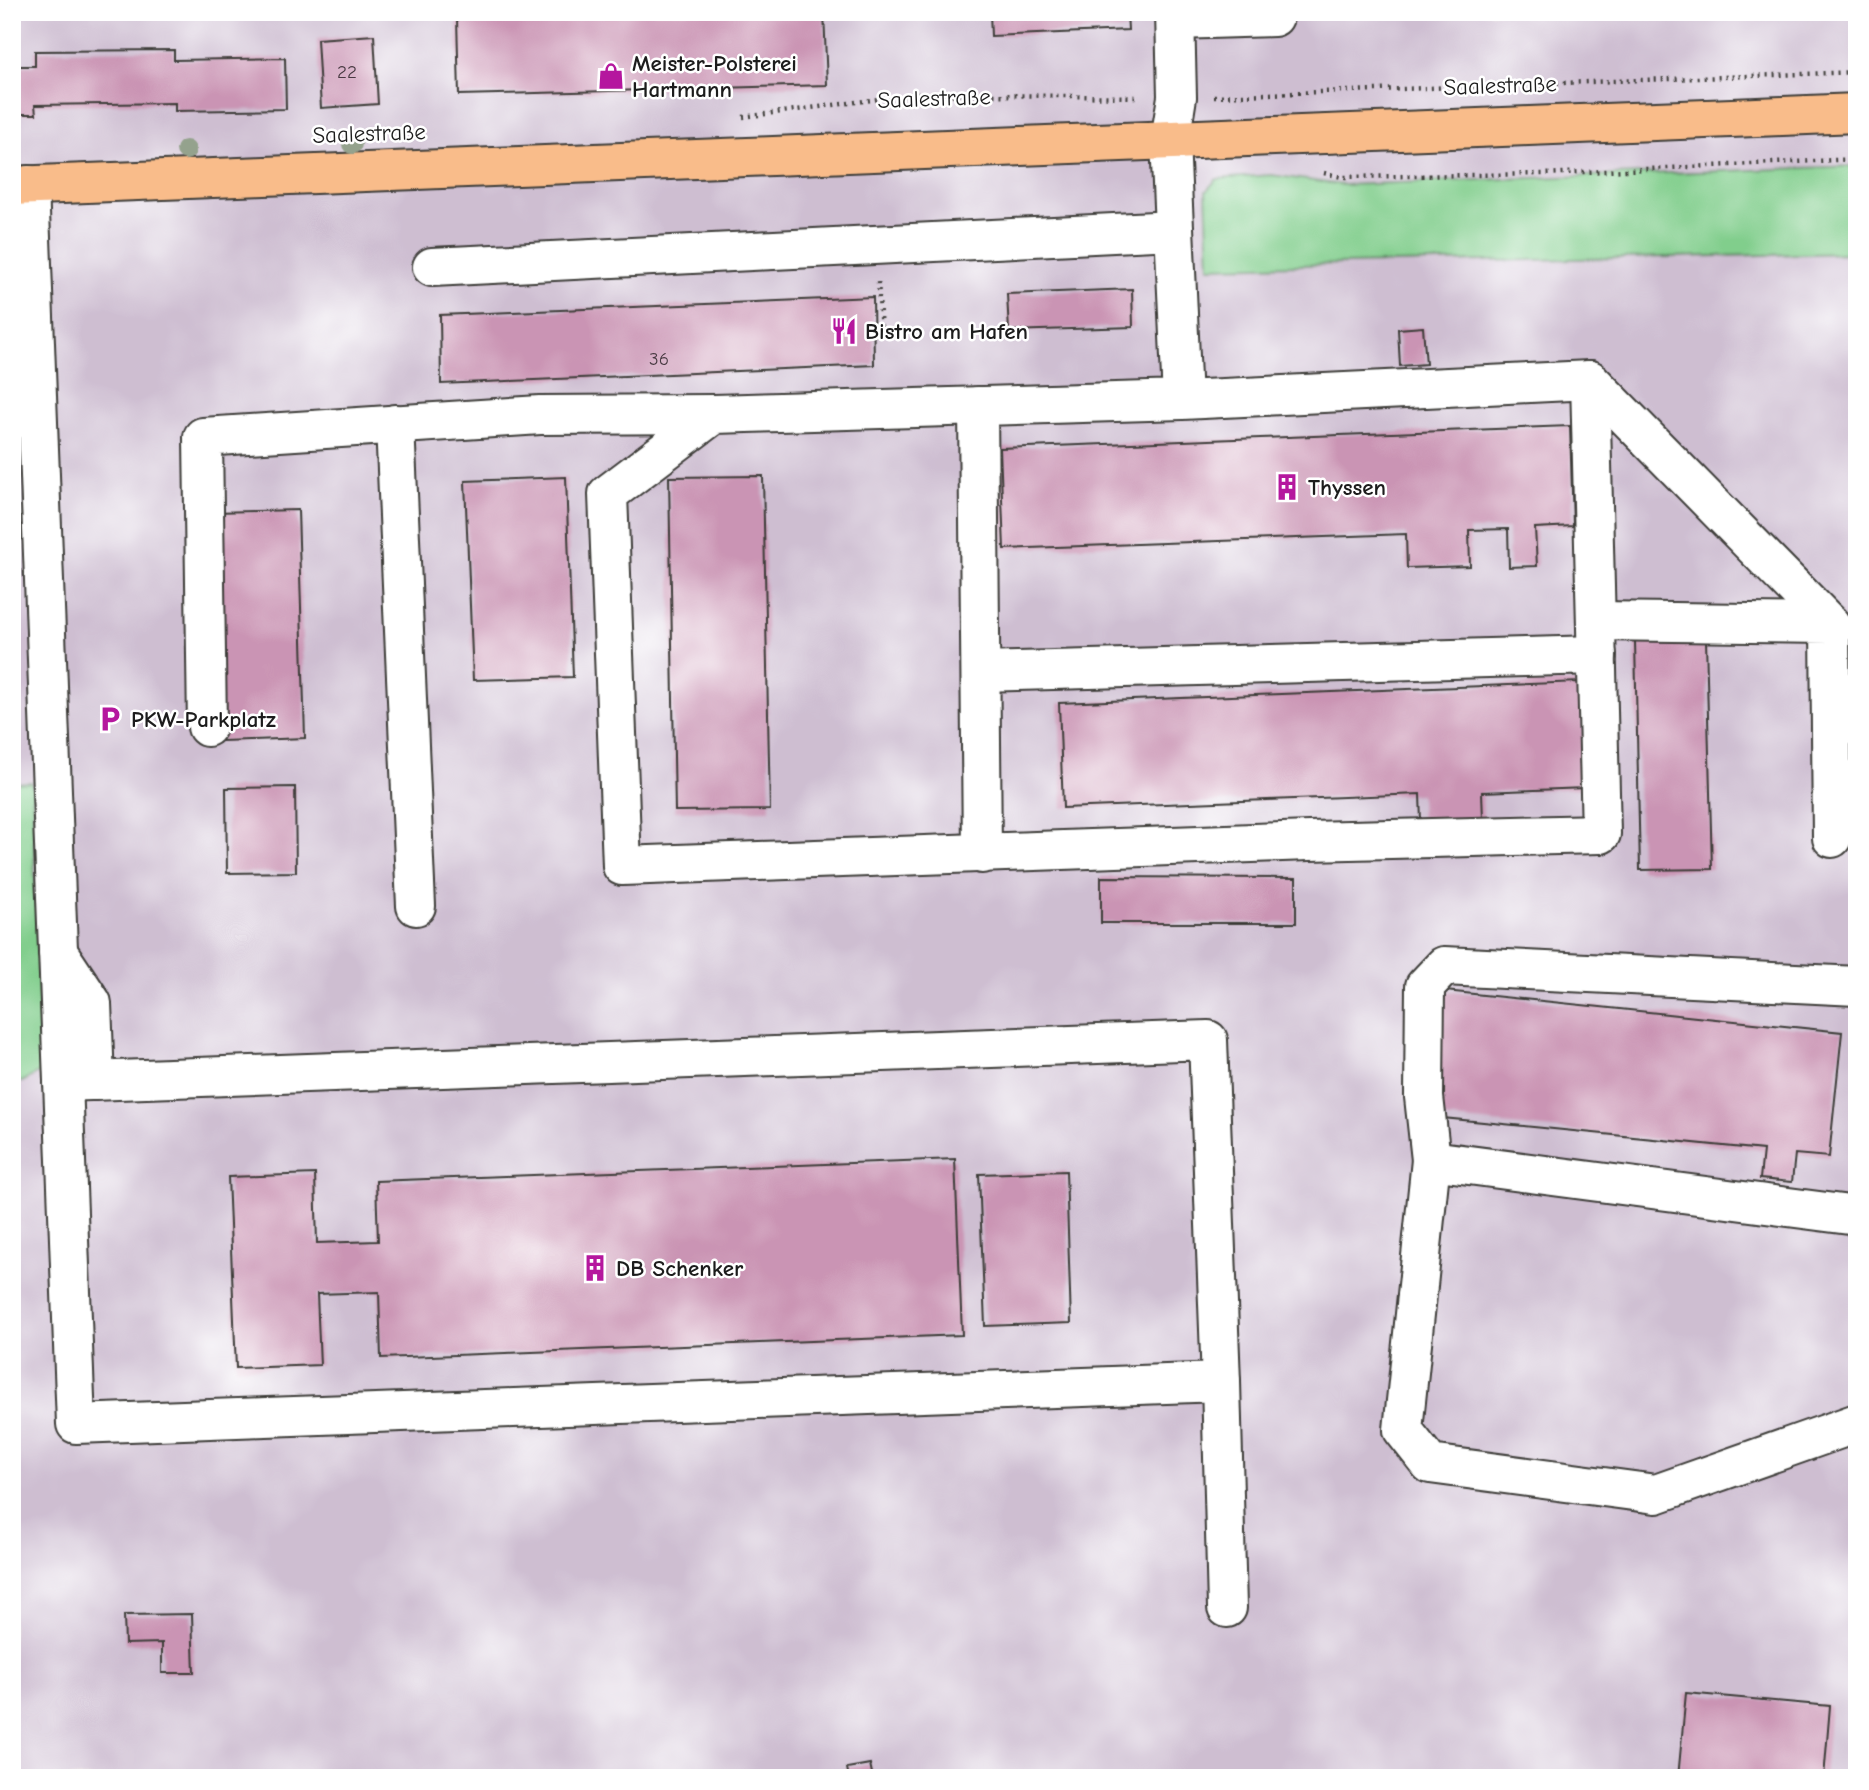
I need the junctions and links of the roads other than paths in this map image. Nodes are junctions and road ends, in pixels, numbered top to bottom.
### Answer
1 (1176, 16) edge
2 (1275, 17) dead end
3 (1857, 113) edge
4 (1170, 141) junction
5 (21, 186) edge
6 (1174, 230) junction
7 (432, 267) dead end
8 (1590, 380) junction
9 (1182, 400) junction
10 (978, 406) junction
11 (715, 414) junction
12 (395, 424) junction
13 (1830, 624) junction
14 (1597, 638) junction
15 (981, 672) junction
16 (207, 727) dead end
17 (1832, 838) dead end
18 (982, 854) junction
19 (416, 906) dead end
20 (1857, 986) edge
21 (79, 1081) junction
22 (1431, 1160) junction
23 (1857, 1216) edge
24 (1221, 1382) junction
25 (1857, 1423) edge
26 (1227, 1608) dead end

1 - 2 lane
1 - 4 lane
3 - 4 main road, Saalestraße
4 - 5 main road, Saalestraße
4 - 6 lane
5 - 21 lane
6 - 7 lane
6 - 9 lane
8 - 9 lane
8 - 13 lane
8 - 14 lane
9 - 10 lane
10 - 11 lane
10 - 15 lane
11 - 12 lane
11 - 18 lane
12 - 16 lane
12 - 19 lane
13 - 14 lane
13 - 17 lane
14 - 15 lane
14 - 18 lane
15 - 18 lane
20 - 22 lane
21 - 24 lane
21 - 24 lane
22 - 23 lane
22 - 25 lane
24 - 26 lane

